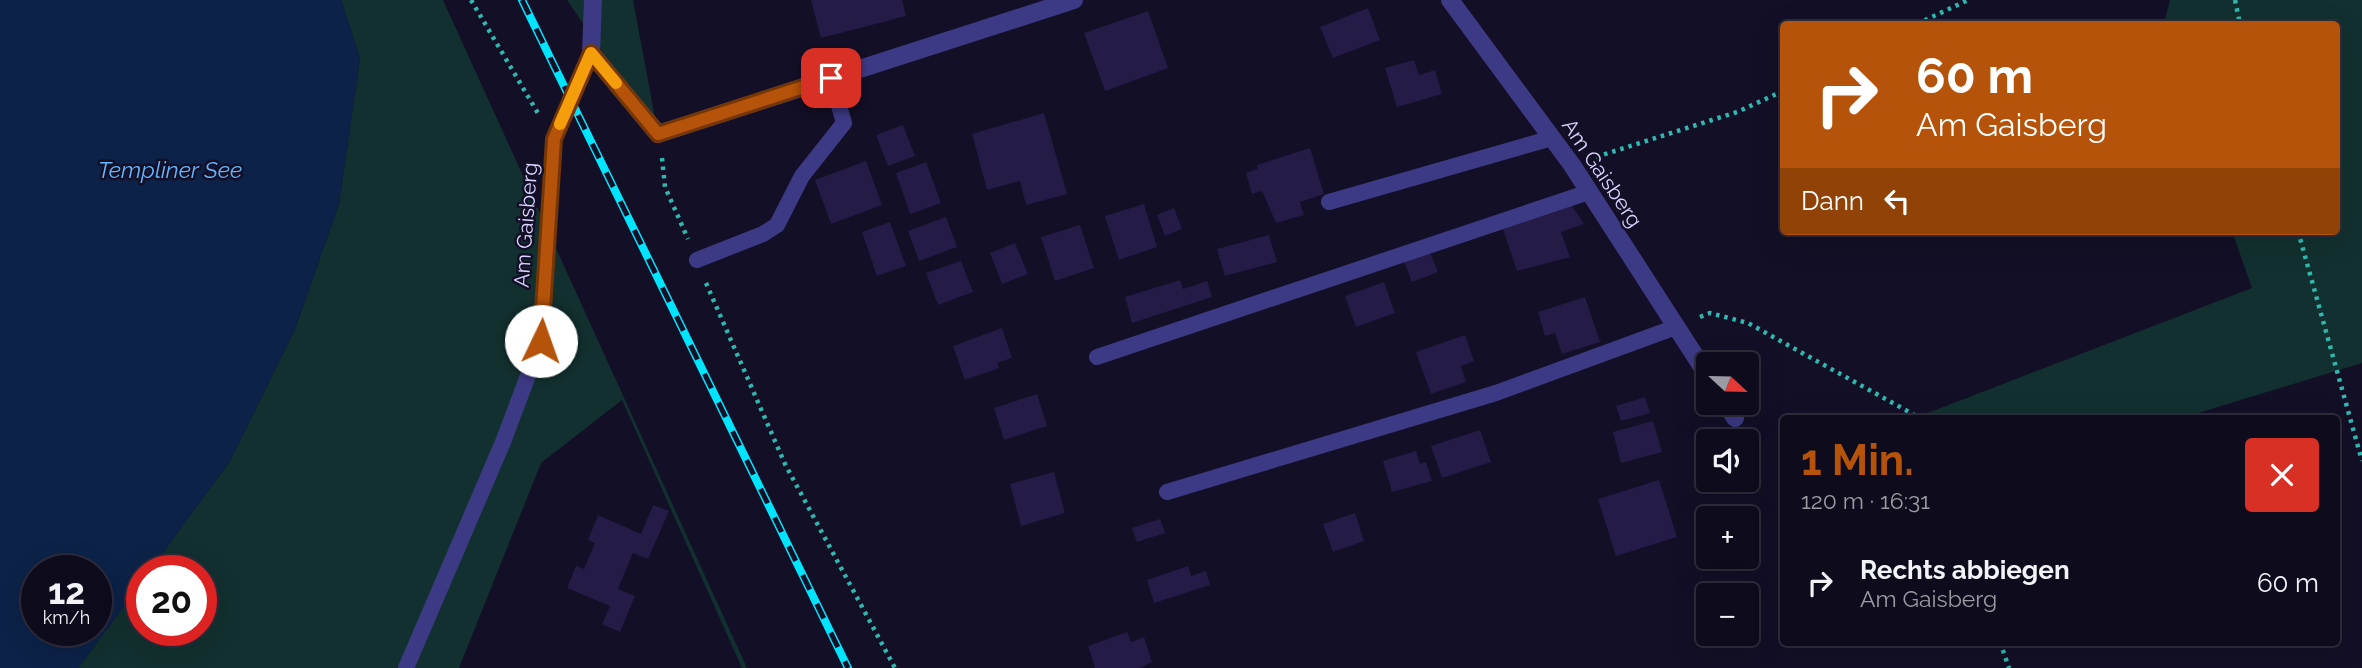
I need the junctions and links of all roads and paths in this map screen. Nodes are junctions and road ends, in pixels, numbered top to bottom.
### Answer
1 (471, 0) edge
2 (593, 0) edge
3 (1074, 0) edge
4 (1450, 0) edge
5 (1968, 0) edge
6 (2235, 0) edge
7 (1923, 21) edge
8 (2239, 21) edge
9 (591, 53) junction
10 (831, 78) junction
11 (1780, 92) edge
12 (658, 134) junction
13 (1552, 138) junction
14 (554, 139) junction
15 (1572, 165) junction
16 (1589, 192) junction
17 (1329, 201) dead end
18 (2299, 235) edge
19 (696, 260) junction
20 (1676, 327) junction
21 (1097, 357) dead end
22 (1696, 358) edge
23 (1915, 415) edge
24 (2362, 461) edge
25 (1167, 492) dead end
26 (2001, 646) edge
27 (407, 668) edge
28 (895, 668) edge
29 (2009, 668) edge

1 - 14 path
2 - 9 street, Am Gaisberg
3 - 10 street
4 - 13 street, Am Gaisberg
5 - 7 path
6 - 8 path
9 - 12 street
9 - 14 lane, Am Gaisberg
10 - 12 street
10 - 19 lane
11 - 15 path
12 - 19 path
13 - 15 street, Am Gaisberg
13 - 17 lane
14 - 27 lane, Am Gaisberg
15 - 16 street, Am Gaisberg
16 - 20 street, Am Gaisberg
16 - 21 lane
18 - 24 path
19 - 28 path
20 - 22 street, Am Gaisberg
20 - 23 path
20 - 25 lane
26 - 29 path

